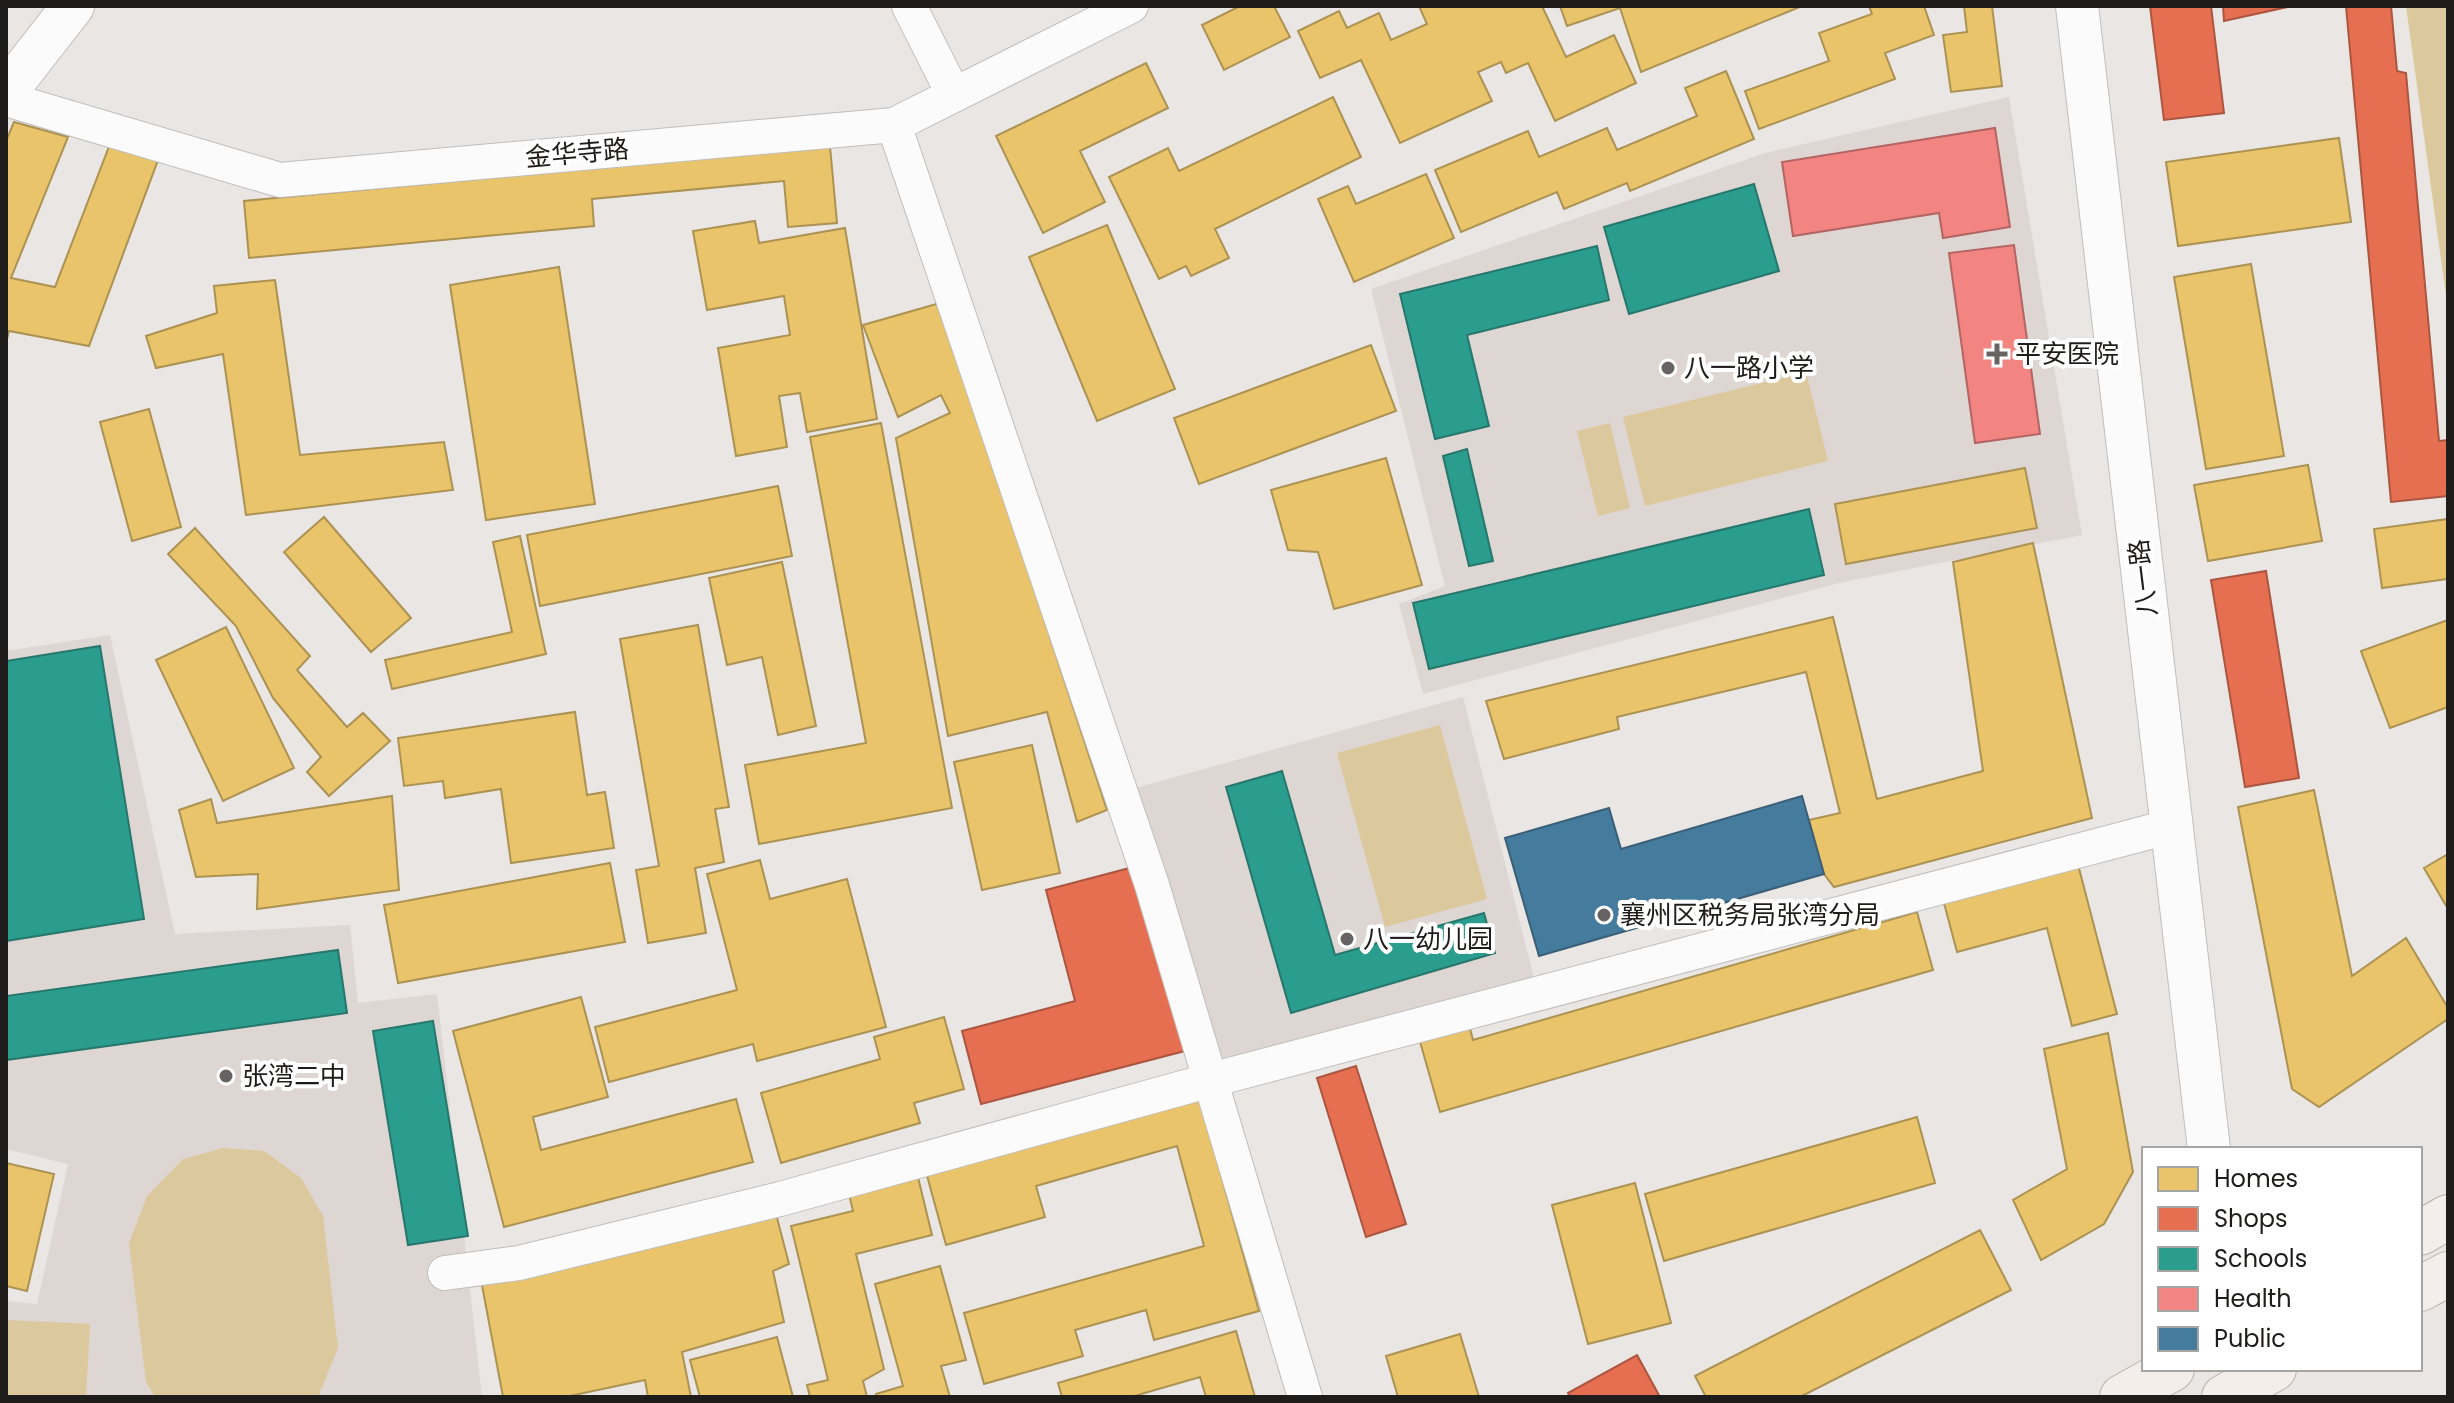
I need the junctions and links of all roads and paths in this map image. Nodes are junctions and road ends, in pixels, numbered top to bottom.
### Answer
1 (73, 6) edge
2 (909, 6) edge
3 (1131, 6) edge
4 (2077, 6) edge
5 (6, 92) edge
6 (954, 95) junction
7 (6, 99) edge
8 (894, 125) junction
9 (2172, 826) junction
10 (1211, 1080) junction
11 (2209, 1147) edge
12 (2448, 1217) edge
13 (2422, 1232) edge
14 (445, 1273) dead end
15 (2448, 1274) edge
16 (2422, 1288) edge
17 (2168, 1371) edge
18 (1305, 1397) edge
19 (2122, 1397) edge

1 - 5 street
2 - 6 street
3 - 6 street, 金华寺路
4 - 9 street, 八一路
6 - 8 street, 金华寺路
7 - 8 street, 金华寺路
8 - 10 street
9 - 10 street
9 - 11 street, 八一路
10 - 14 street
10 - 18 street
12 - 13 main road
15 - 16 main road
17 - 19 main road

